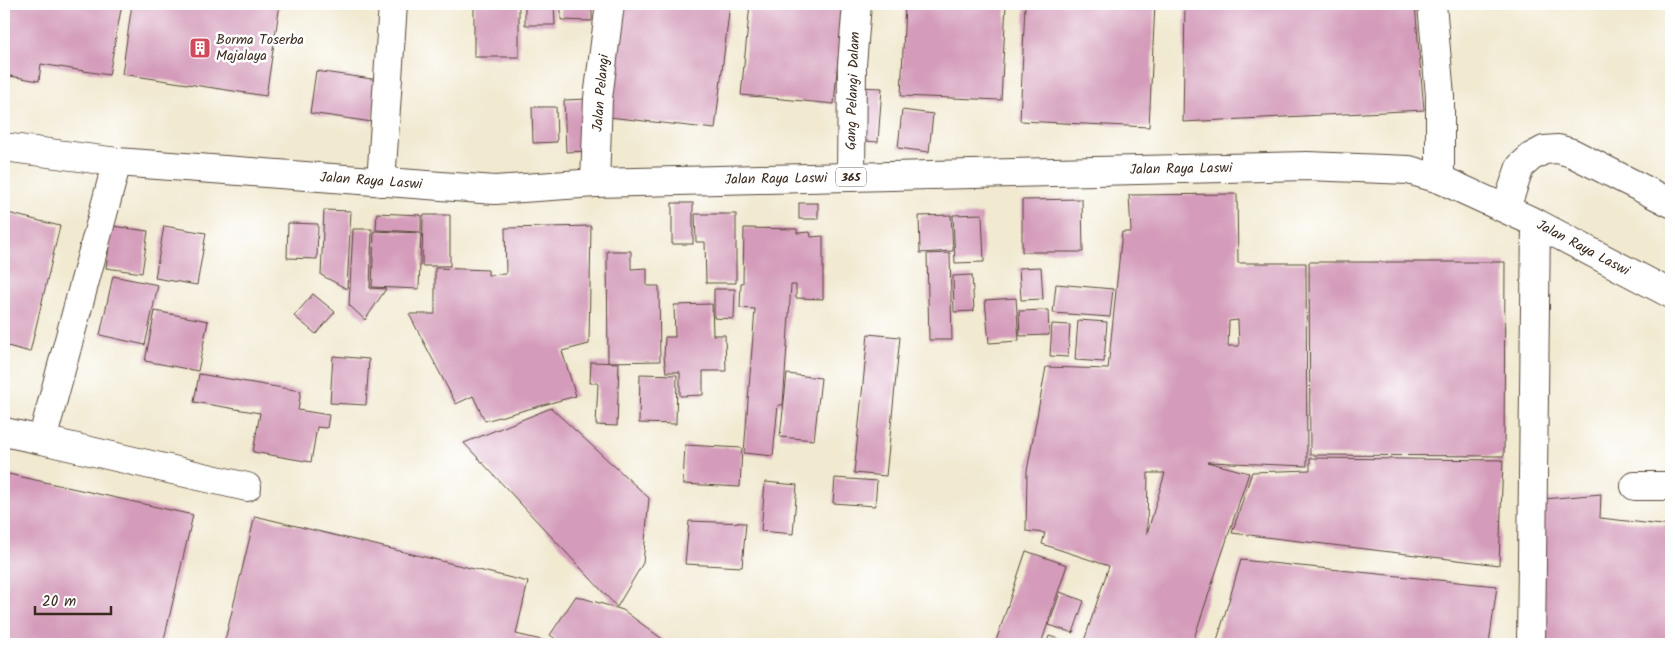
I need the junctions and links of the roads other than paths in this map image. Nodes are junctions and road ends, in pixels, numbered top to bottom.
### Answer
1 (393, 4) edge
2 (610, 4) edge
3 (857, 4) edge
4 (1432, 4) edge
5 (4, 147) edge
6 (117, 162) junction
7 (851, 177) junction
8 (1440, 179) junction
9 (381, 182) junction
10 (596, 183) junction
11 (1671, 203) edge
12 (1506, 208) junction
13 (1536, 223) junction
14 (1671, 294) edge
15 (4, 432) edge
16 (42, 440) junction
17 (1635, 486) dead end
18 (1671, 486) edge
19 (247, 487) dead end
20 (1531, 644) edge

1 - 9 main road
2 - 10 main road, Jalan Pelangi
3 - 7 main road, Gang Pelangi Dalam
4 - 8 main road
5 - 6 main road, Jalan Raya Laswi / 365
6 - 9 main road, Jalan Raya Laswi / 365
6 - 16 main road
7 - 8 main road, Jalan Raya Laswi / 365
7 - 10 main road, Jalan Raya Laswi / 365
8 - 12 main road, Jalan Raya Laswi / 365
9 - 10 main road, Jalan Raya Laswi / 365
11 - 12 main road
12 - 13 main road, Jalan Raya Laswi / 365
13 - 14 main road, Jalan Raya Laswi / 365
13 - 20 main road
15 - 16 main road
16 - 19 main road
17 - 18 main road

